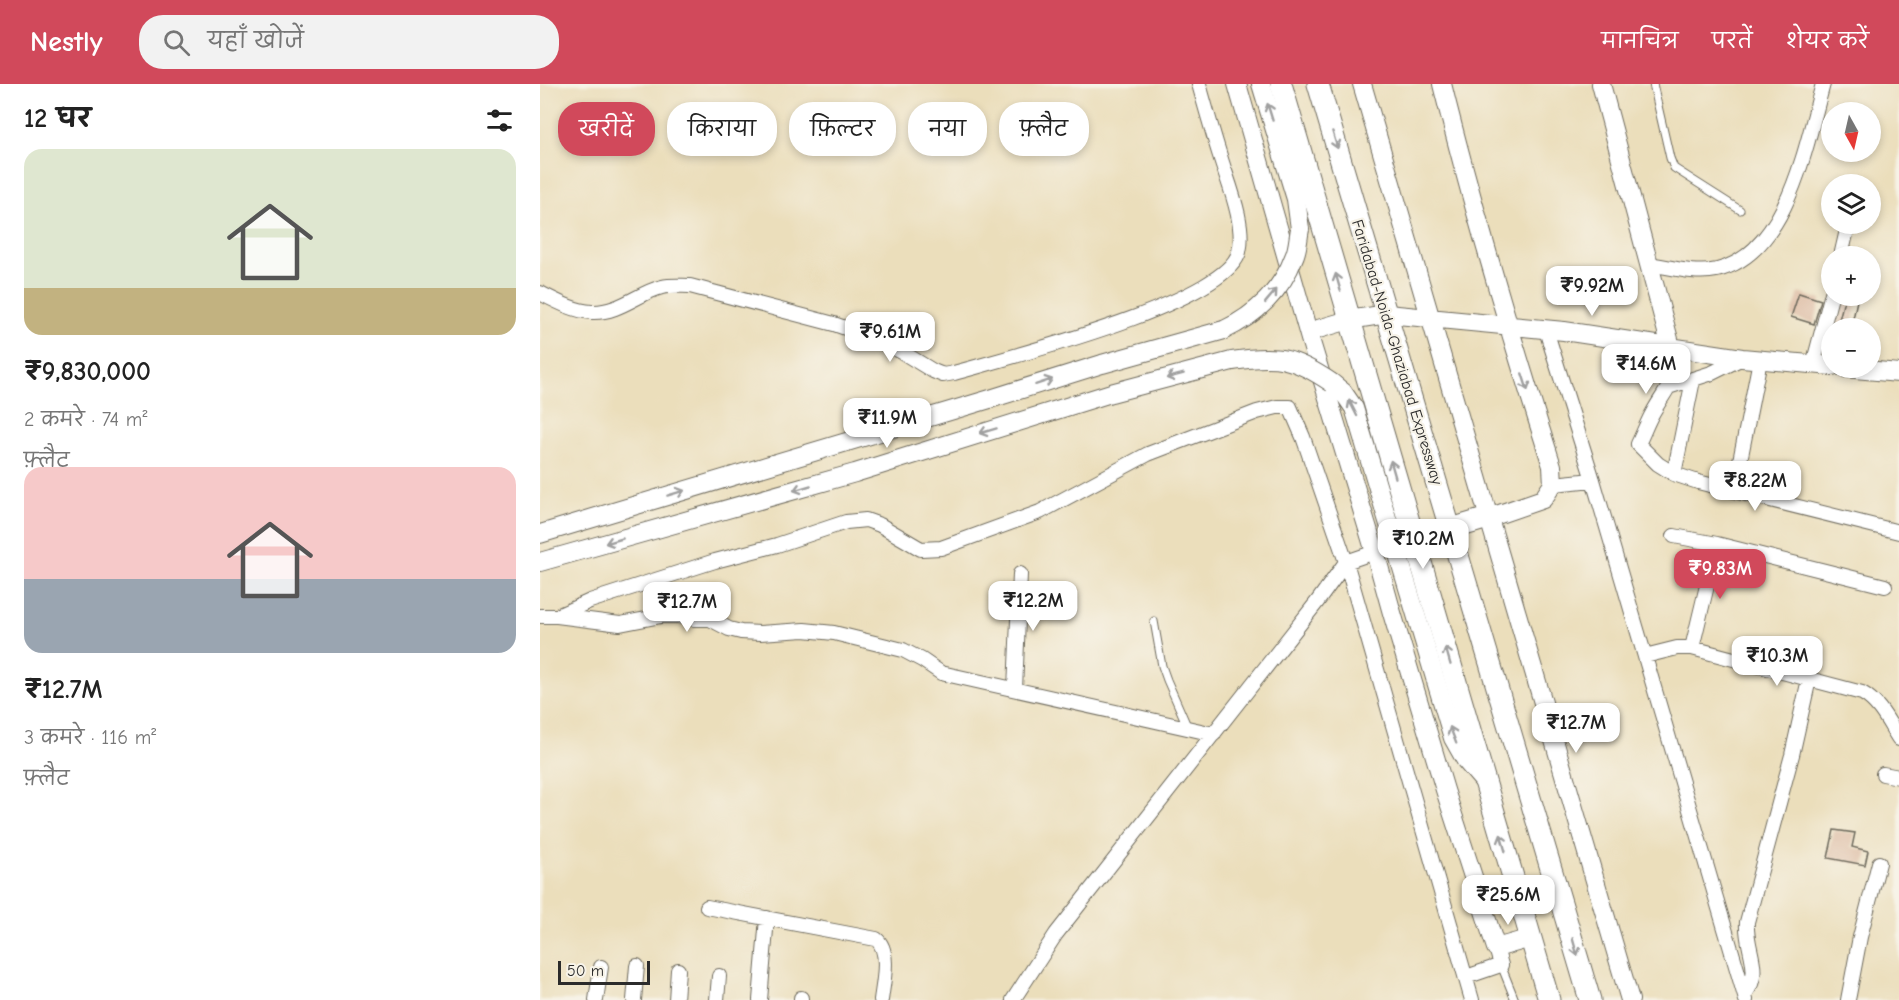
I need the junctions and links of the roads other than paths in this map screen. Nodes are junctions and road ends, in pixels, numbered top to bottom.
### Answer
1 (1199, 84) edge
2 (1237, 84) edge
3 (1262, 84) edge
4 (1281, 84) edge
5 (1318, 84) edge
6 (1362, 84) edge
7 (1442, 84) edge
8 (1601, 84) edge
9 (1653, 84) edge
10 (1823, 84) edge
11 (1740, 210) dead end
12 (1648, 264) junction
13 (540, 293) edge
14 (1387, 314) junction
15 (1430, 318) junction
16 (1349, 320) junction
17 (1508, 326) junction
18 (1546, 330) junction
19 (1308, 332) junction
20 (1671, 347) junction
21 (1751, 359) junction
22 (1821, 365) edge
23 (1881, 370) edge
24 (1899, 371) edge
25 (1327, 380) junction
26 (1693, 380) junction
27 (1671, 386) junction
28 (1674, 474) junction
29 (1593, 480) junction
30 (1554, 484) junction
31 (1734, 490) junction
32 (1488, 518) junction
33 (1451, 529) junction
34 (1899, 532) edge
35 (540, 534) edge
36 (1674, 536) dead end
37 (1717, 544) junction
38 (1375, 552) junction
39 (540, 562) edge
40 (1346, 562) junction
41 (1020, 574) dead end
42 (1885, 586) dead end
43 (540, 616) edge
44 (557, 616) junction
45 (1154, 621) dead end
46 (1692, 648) junction
47 (1645, 656) junction
48 (1809, 679) junction
49 (1015, 689) junction
50 (1188, 728) junction
51 (1214, 734) junction
52 (1899, 739) edge
53 (1883, 774) dead end
54 (1899, 777) edge
55 (1485, 783) junction
56 (1879, 863) dead end
57 (707, 907) dead end
58 (767, 918) junction
59 (1531, 938) junction
60 (1499, 956) junction
61 (637, 966) dead end
62 (601, 967) dead end
63 (678, 970) dead end
64 (719, 976) dead end
65 (1466, 977) junction
66 (1746, 997) edge
67 (596, 1000) edge
68 (634, 1000) edge
69 (676, 1000) edge
70 (717, 1000) edge
71 (760, 1000) edge
72 (881, 1000) edge
73 (1013, 1000) edge
74 (1470, 1000) edge
75 (1515, 1000) edge
76 (1549, 1000) edge
77 (1590, 1000) edge
78 (1630, 1000) edge
79 (1848, 1000) edge

1 - 13 street
2 - 19 street
35 -> 3 street, bridge
16 -> 4 main road
5 -> 14 main road, Faridabad-Noida-Ghaziabad Expressway
6 - 15 street
7 - 17 street
8 - 12 street
9 - 11 lane
10 - 12 street
12 - 20 street
14 - 15 street
14 - 16 street
14 - 33 main road, Faridabad-Noida-Ghaziabad Expressway
15 - 17 street
15 - 32 street
16 - 19 street
55 -> 16 main road
17 - 18 street
17 -> 30 street
18 - 20 street
18 - 29 street
19 - 25 street
20 - 21 street
20 - 27 street
21 - 22 street
21 - 26 street
21 - 31 street
23 - 24 street
25 - 38 street
25 -> 39 street, bridge
55 -> 25 street
26 - 27 street
26 - 28 street
27 - 28 street
28 - 31 street
29 - 30 street
29 - 47 street
30 - 32 street
31 - 34 street
32 - 33 main road
32 - 78 street
33 -> 77 main road, Faridabad-Noida-Ghaziabad Expressway
36 - 37 street
37 - 42 street
37 - 46 street
38 - 40 street
38 - 60 street
40 - 44 street
40 - 51 street
40 - 65 street
41 - 49 street
43 - 44 street
44 - 49 street
45 - 50 lane
46 - 47 street
46 - 48 street
47 - 66 street
48 - 52 street
48 - 66 street
49 - 50 street
50 - 51 street
51 - 73 street
53 - 54 street
59 -> 55 main road
56 - 79 street
57 - 58 street
58 - 71 street
58 - 72 street
59 - 60 street
59 - 76 main road
60 - 65 street
60 - 75 lane
61 - 68 street
62 - 67 street
63 - 69 street
64 - 70 street
65 - 74 street

